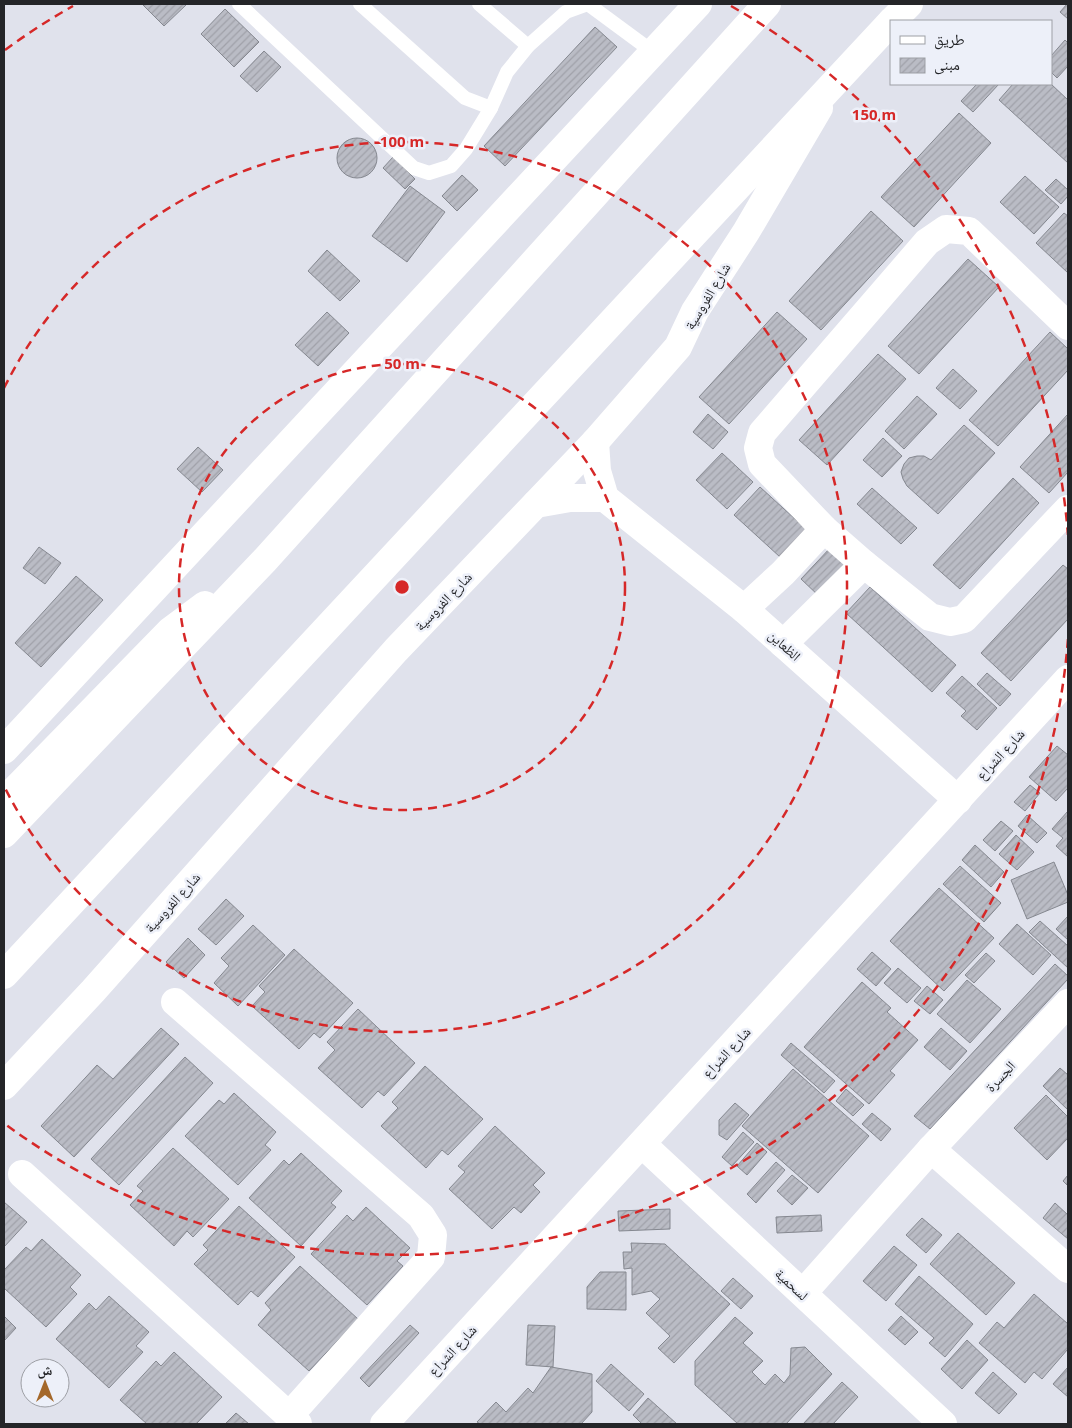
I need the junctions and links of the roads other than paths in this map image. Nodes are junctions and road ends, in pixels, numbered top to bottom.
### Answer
1 (239, 4) edge
2 (360, 4) edge
3 (479, 4) edge
4 (588, 4) edge
5 (698, 4) edge
6 (767, 4) edge
7 (908, 4) edge
8 (893, 20) edge
9 (890, 23) edge
10 (528, 46) junction
11 (653, 52) junction
12 (834, 81) junction
13 (491, 108) junction
14 (1068, 326) edge
15 (595, 442) junction
16 (605, 498) junction
17 (536, 504) junction
18 (1068, 509) edge
19 (824, 529) junction
20 (264, 561) junction
21 (864, 564) junction
22 (744, 608) junction
23 (783, 644) junction
24 (1068, 680) edge
25 (4, 750) edge
26 (958, 800) junction
27 (4, 801) edge
28 (4, 834) edge
29 (4, 975) edge
30 (176, 1002) dead end
31 (1068, 1003) edge
32 (4, 1086) edge
33 (642, 1144) junction
34 (931, 1150) junction
35 (22, 1174) dead end
36 (1068, 1269) edge
37 (803, 1294) junction
38 (294, 1420) edge
39 (384, 1424) edge
40 (943, 1424) edge

1 - 13 lane
2 - 13 lane
3 - 10 lane
4 - 10 lane
4 - 11 lane
5 - 11 main road
6 - 20 main road
7 - 8 main road, شارع الفروسية
9 - 12 main road, شارع الفروسية
10 - 13 lane
11 - 25 main road
12 - 15 main road, شارع الفروسية
12 - 29 main road, شارع الفروسية
14 - 19 main road
15 - 16 main road
15 - 17 main road, شارع الفروسية
16 - 17 main road
16 - 22 main road, الظعاين
17 - 32 main road, شارع الفروسية
18 - 21 main road
19 - 21 main road
19 - 22 main road
20 - 27 main road
20 - 28 main road
21 - 23 main road
22 - 23 main road, الظعاين
23 - 26 main road, الظعاين
24 - 26 main road, شارع الشراع
26 - 33 main road, شارع الشراع
30 - 38 main road
31 - 34 main road, الجسرة
33 - 37 main road, لسحمية
33 - 39 main road, شارع الشراع
34 - 36 main road
34 - 37 main road, الجسرة
35 - 38 main road
37 - 40 main road, لسحمية

